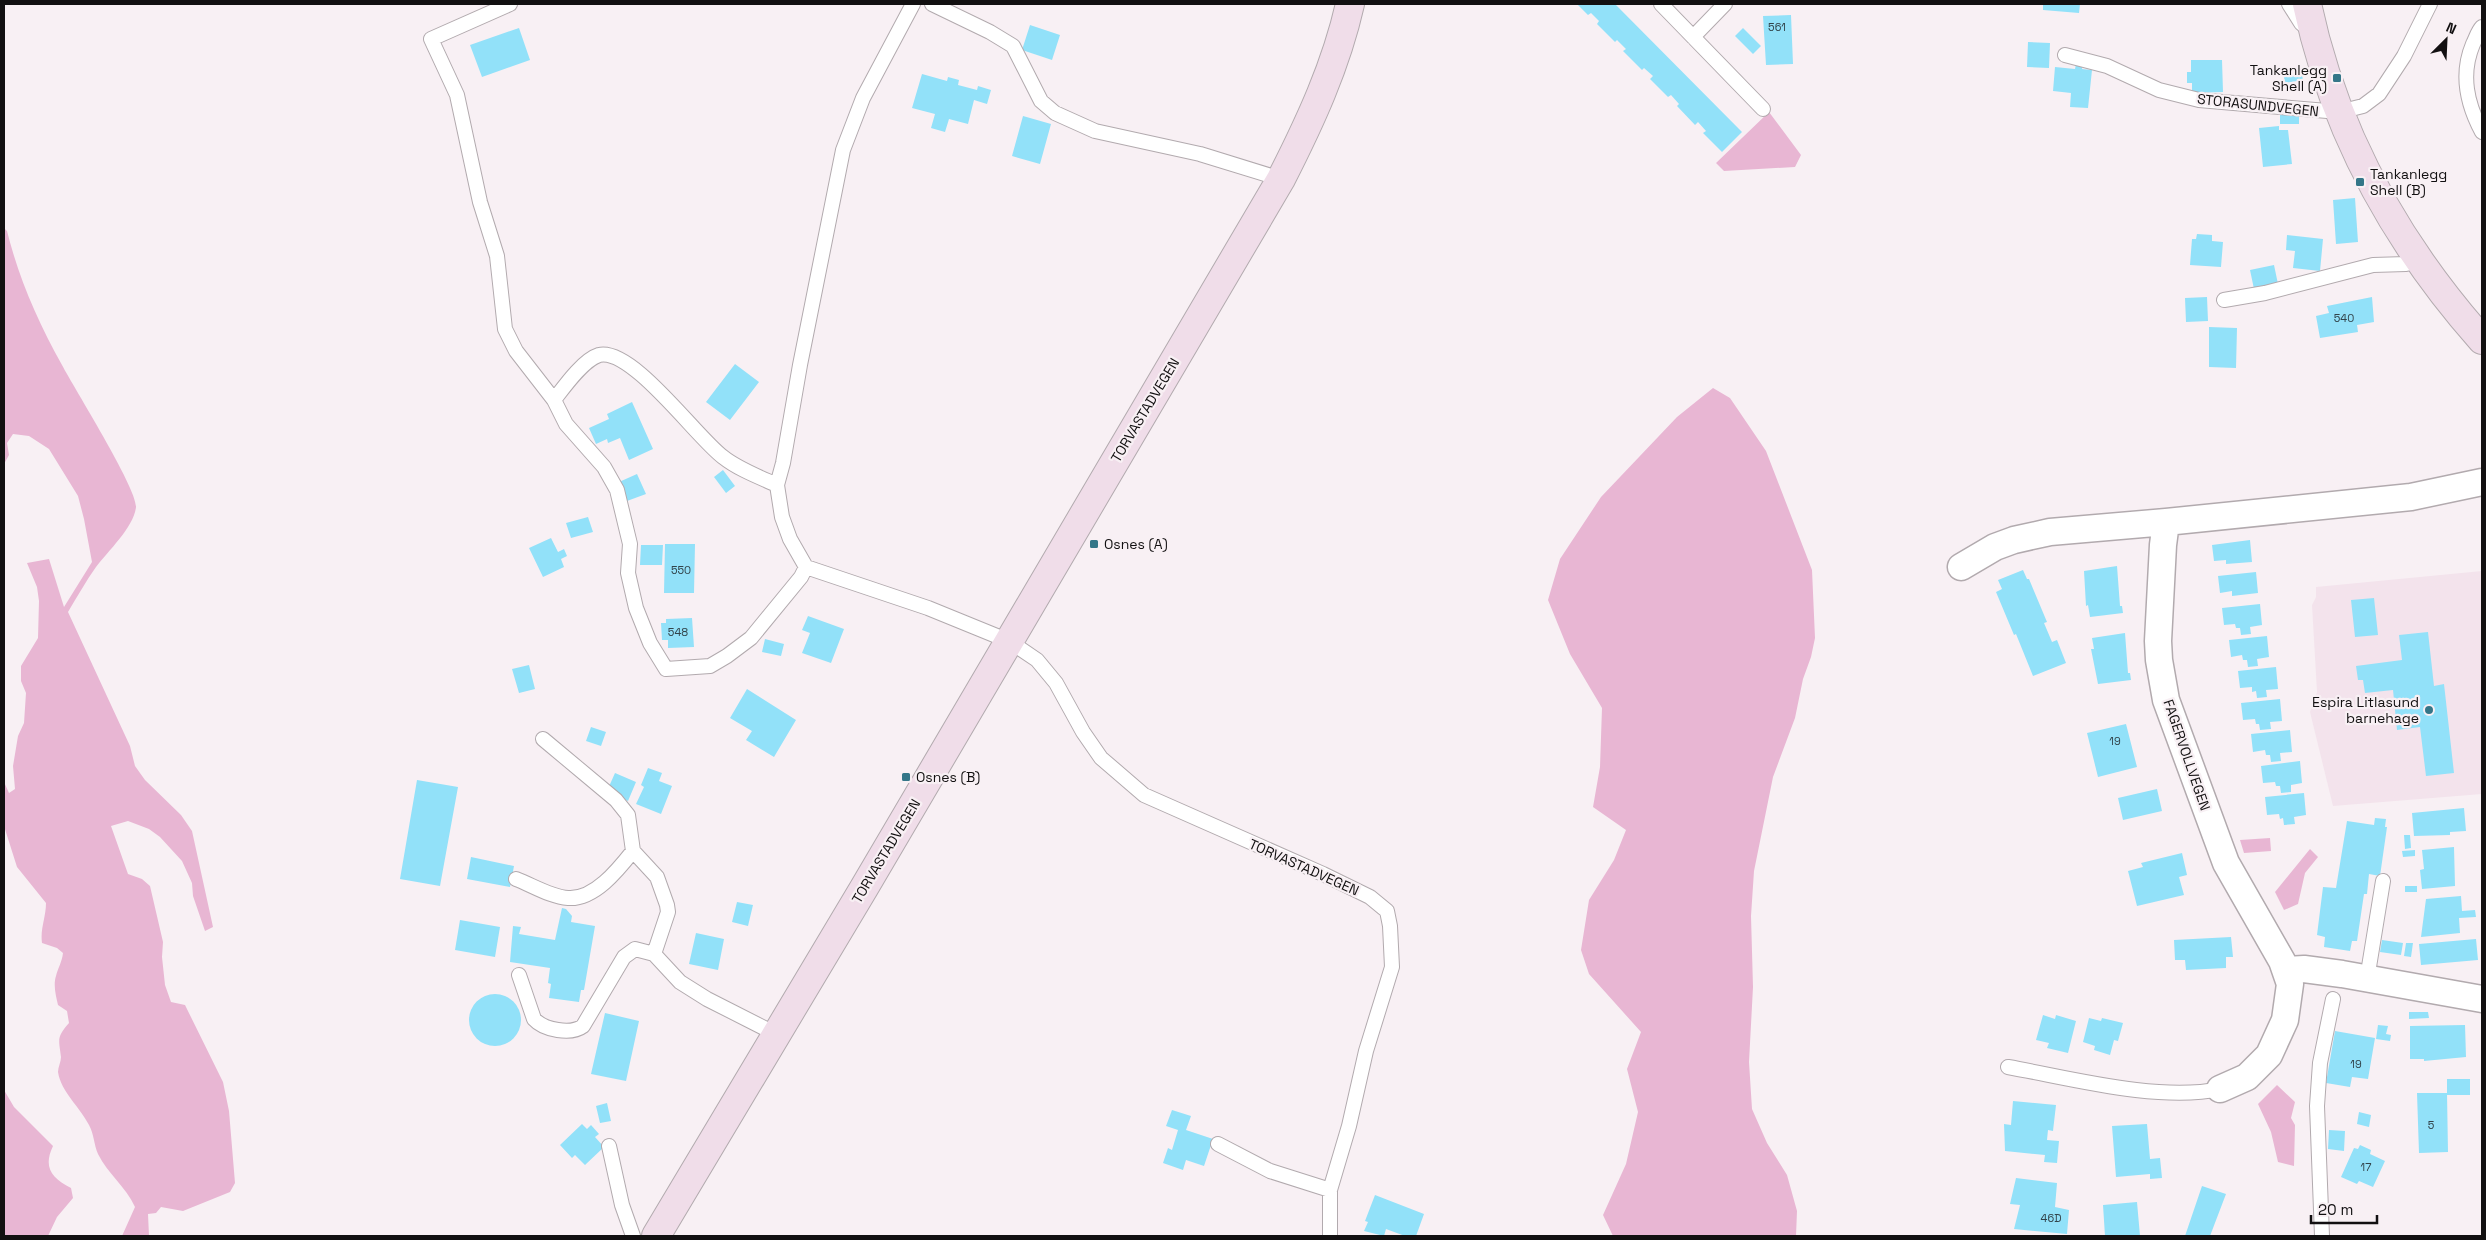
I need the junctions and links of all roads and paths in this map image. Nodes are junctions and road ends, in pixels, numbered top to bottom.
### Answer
1 (510, 4) edge
2 (913, 4) edge
3 (932, 4) edge
4 (1350, 4) edge
5 (1661, 4) edge
6 (1725, 4) edge
7 (2289, 4) edge
8 (2307, 4) edge
9 (2430, 4) edge
10 (2482, 27) edge
11 (2314, 33) junction
12 (1693, 37) junction
13 (2065, 55) dead end
14 (1763, 109) dead end
15 (2338, 112) junction
16 (2482, 132) edge
17 (1281, 179) junction
18 (2419, 261) junction
19 (2224, 300) dead end
20 (2480, 328) edge
21 (554, 400) junction
22 (2482, 482) edge
23 (777, 485) junction
24 (2166, 522) junction
25 (806, 567) junction
26 (1961, 568) dead end
27 (1009, 641) junction
28 (543, 739) dead end
29 (633, 852) junction
30 (516, 879) dead end
31 (2383, 881) dead end
32 (654, 954) junction
33 (2286, 970) junction
34 (519, 975) dead end
35 (2367, 979) junction
36 (2482, 999) edge
37 (2333, 1000) dead end
38 (776, 1034) junction
39 (2008, 1067) dead end
40 (2220, 1089) joint
41 (1218, 1144) dead end
42 (609, 1146) dead end
43 (1330, 1190) junction
44 (633, 1236) edge
45 (656, 1236) edge
46 (1330, 1236) edge
47 (2322, 1236) edge

1 - 21 lane
2 - 23 lane
3 - 17 lane
4 - 17 main road, TORVASTADVEGEN
5 - 12 lane
6 - 12 lane
7 - 11 lane, STORASUNDVEGEN
8 - 11 main road, STORASUNDVEGEN
9 - 15 lane, STORASUNDVEGEN
10 - 16 lane
11 - 15 main road, STORASUNDVEGEN
12 - 14 lane
13 - 15 lane, STORASUNDVEGEN
15 - 18 main road, STORASUNDVEGEN
17 - 27 main road, TORVASTADVEGEN
18 - 19 lane
18 - 20 main road, STORASUNDVEGEN
21 - 23 lane
21 - 25 lane
22 - 24 street
23 - 25 lane
24 - 26 street
24 - 33 street, FAGERVOLLVEGEN
25 - 27 lane, TORVASTADVEGEN
27 - 38 main road, TORVASTADVEGEN
27 - 43 lane, TORVASTADVEGEN
28 - 29 lane
29 - 30 lane
29 - 32 lane
31 - 35 lane
32 - 34 lane
32 - 38 lane
33 - 35 street
33 - 40 street, FAGERVOLLVEGEN
35 - 36 street
37 - 47 lane
38 - 45 main road, TORVASTADVEGEN
39 - 40 lane, FAGERVOLLVEGEN
41 - 43 lane
42 - 44 lane
43 - 46 lane, TORVASTADVEGEN

